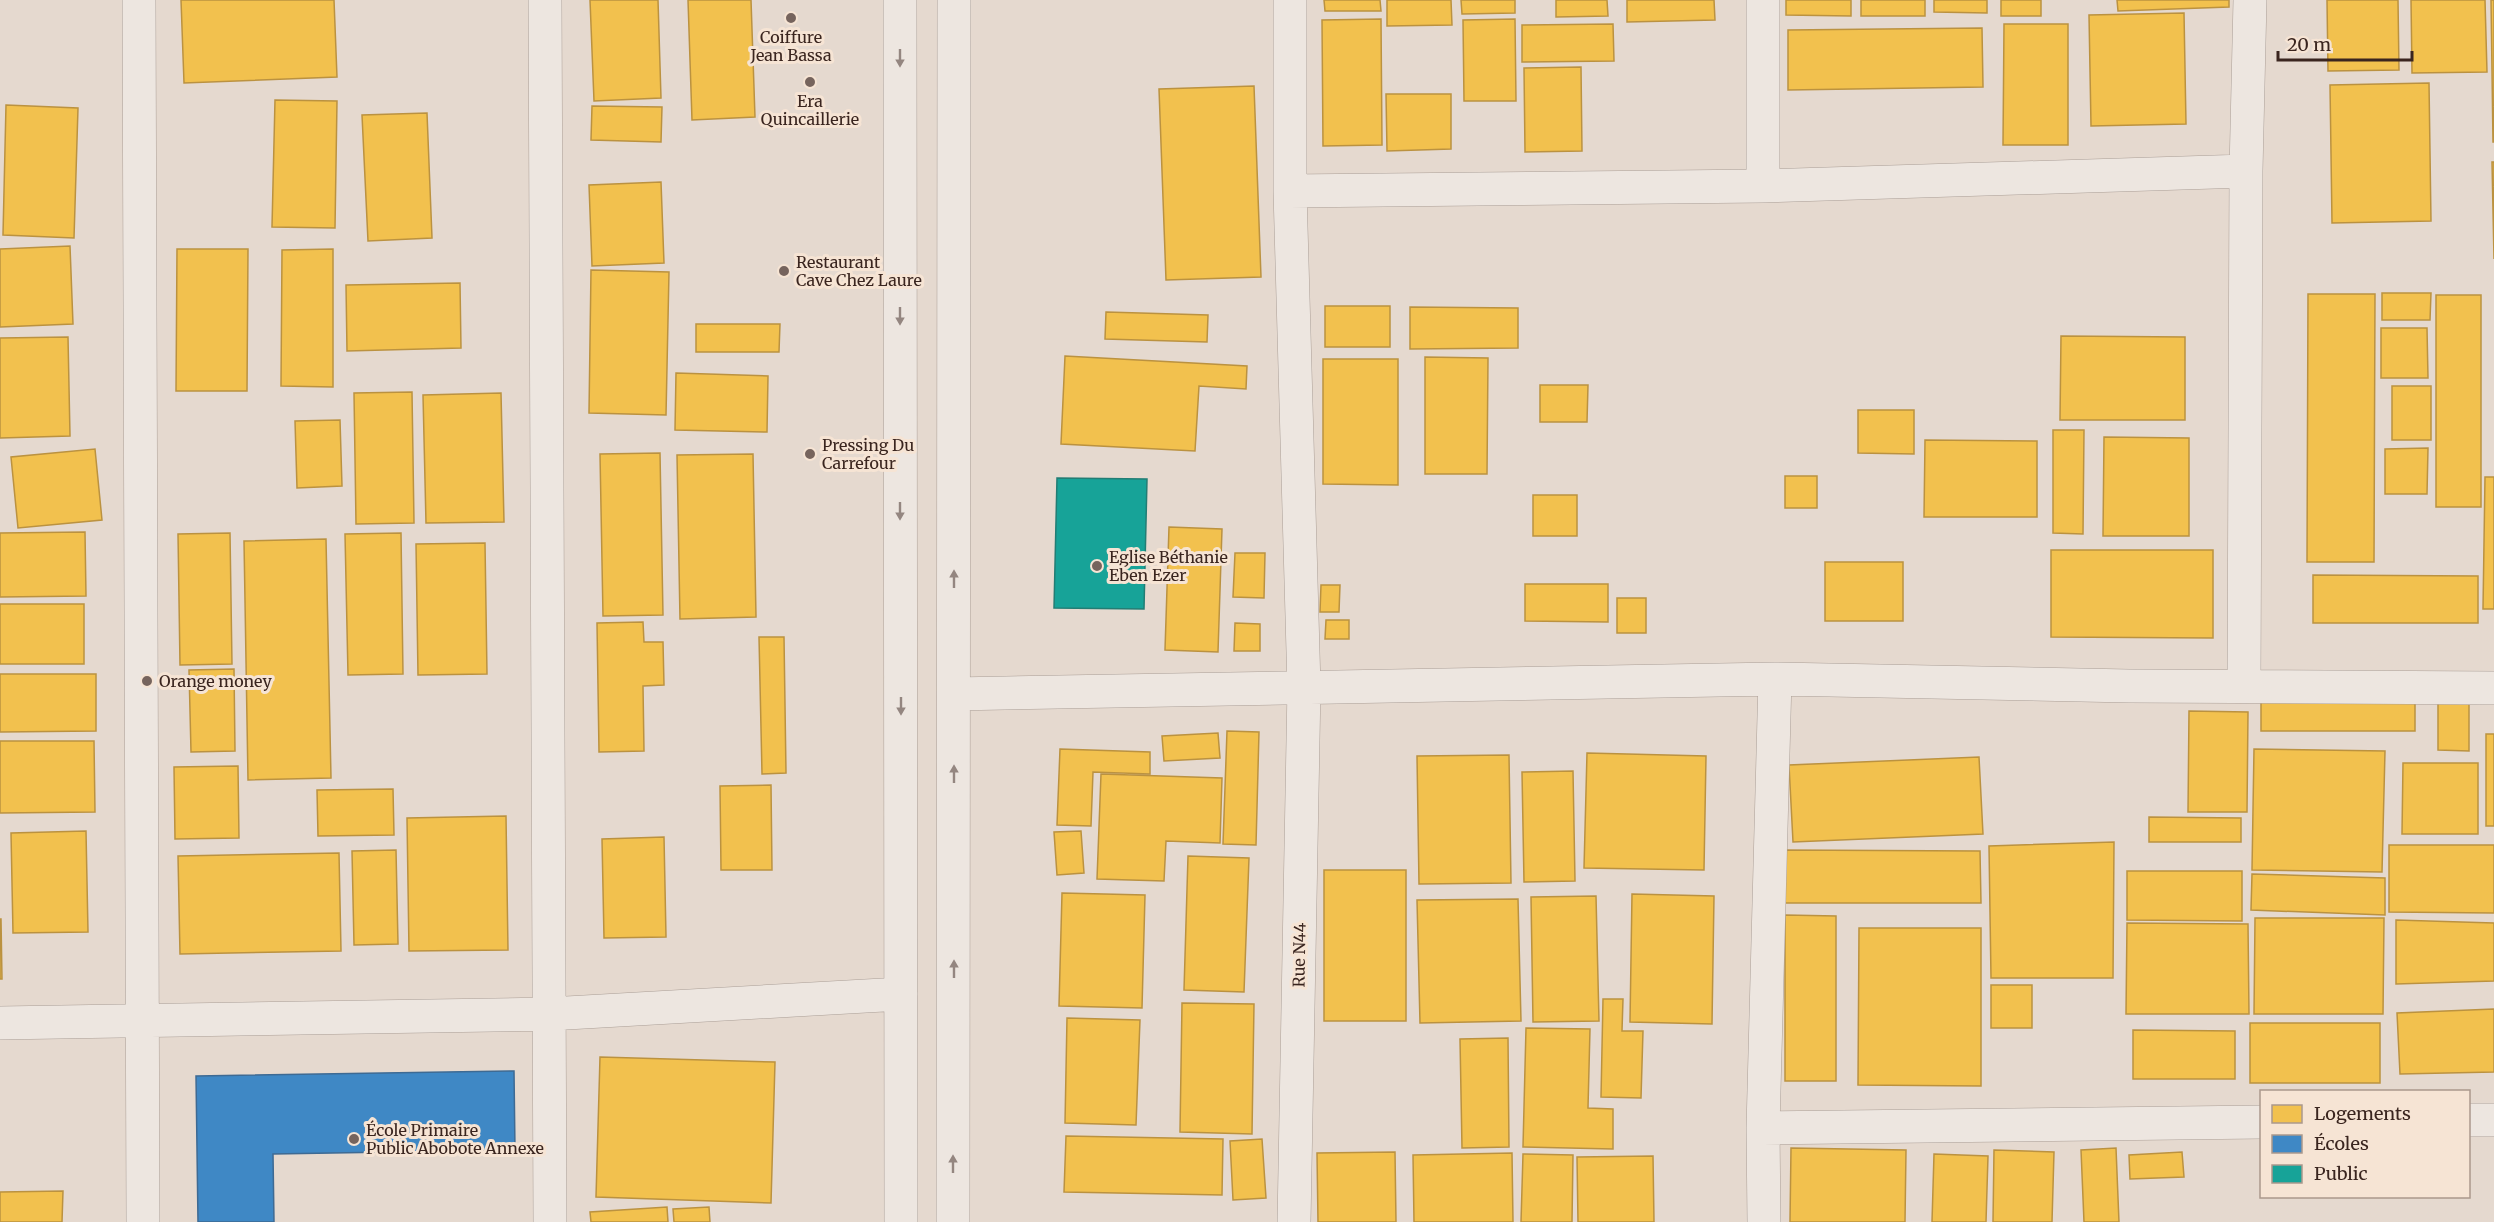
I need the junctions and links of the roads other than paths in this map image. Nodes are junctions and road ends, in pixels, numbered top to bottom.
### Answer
1 (139, 0) edge
2 (545, 0) edge
3 (900, 0) edge
4 (954, 0) edge
5 (1290, 0) edge
6 (1763, 0) edge
7 (2250, 0) edge
8 (2246, 171) junction
9 (1763, 186) junction
10 (1290, 191) junction
11 (1775, 679) junction
12 (1304, 687) junction
13 (2244, 687) junction
14 (2494, 688) edge
15 (954, 694) junction
16 (901, 994) junction
17 (549, 1014) junction
18 (141, 1019) junction
19 (0, 1023) edge
20 (2470, 1120) edge
21 (2494, 1120) edge
22 (2260, 1122) edge
23 (1763, 1128) junction
24 (143, 1222) edge
25 (550, 1222) edge
26 (901, 1222) edge
27 (953, 1222) edge
28 (1294, 1222) edge
29 (1764, 1222) edge

1 - 18 street
2 - 17 street
3 -> 16 street
15 -> 4 street
5 - 10 street, Rue N44
6 - 9 street
7 - 8 street
8 - 9 street
8 - 13 street
9 - 10 street
10 - 12 street, Rue N44
11 - 12 street
11 - 13 street
11 - 23 street
12 - 15 street
12 - 28 street, Rue N44
13 - 14 street
27 -> 15 street
16 - 17 street
16 - 26 street
17 - 18 street
17 - 25 street
18 - 19 street
18 - 24 street
20 - 21 street
22 - 23 street
23 - 29 street

